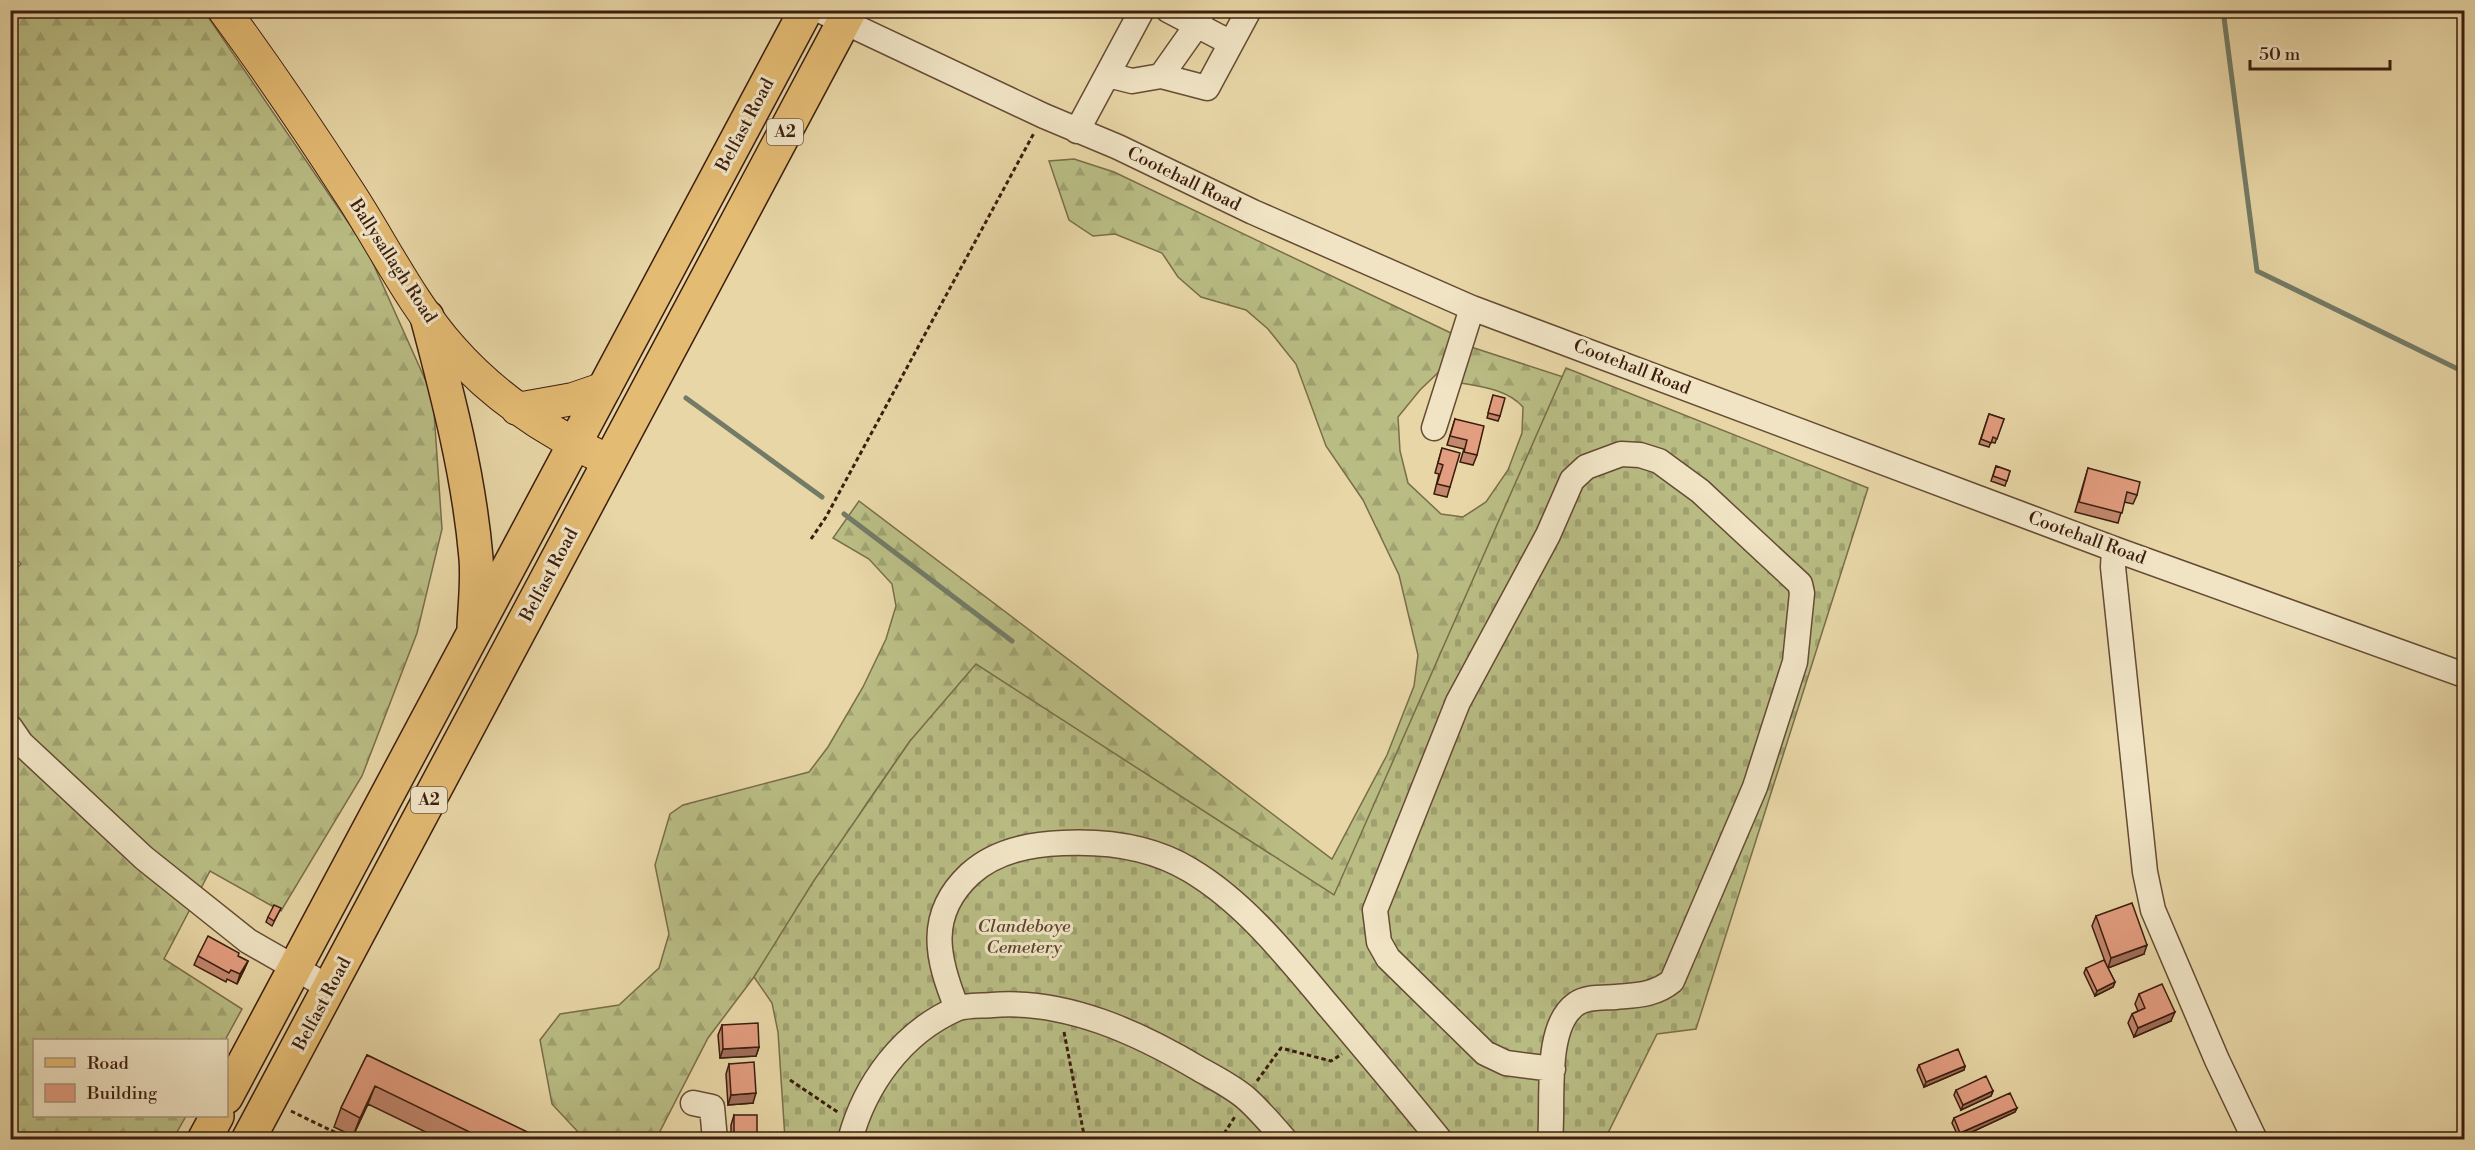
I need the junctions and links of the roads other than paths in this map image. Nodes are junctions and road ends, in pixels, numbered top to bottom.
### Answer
1 (224, 10) edge
2 (806, 10) edge
3 (1142, 10) edge
4 (1168, 10) edge
5 (1249, 10) edge
6 (838, 14) edge
7 (1200, 18) edge
8 (1231, 43) junction
9 (1108, 75) junction
10 (1161, 76) junction
11 (1077, 131) junction
12 (1472, 308) junction
13 (427, 317) junction
14 (605, 388) junction
15 (517, 409) junction
16 (1434, 428) dead end
17 (575, 445) junction
18 (610, 460) junction
19 (2114, 549) junction
20 (474, 635) junction
21 (2464, 675) edge
22 (10, 727) edge
23 (295, 970) junction
24 (330, 988) junction
25 (957, 1008) junction
26 (288, 1069) junction
27 (1553, 1069) junction
28 (228, 1093) edge
29 (693, 1103) dead end
30 (216, 1117) edge
31 (852, 1132) edge
32 (204, 1140) edge
33 (248, 1140) edge
34 (262, 1140) edge
35 (715, 1140) edge
36 (1285, 1140) edge
37 (1440, 1140) edge
38 (1550, 1140) edge
39 (2255, 1140) edge

1 - 13 main road, Ballysallagh Road
2 - 14 highway, Belfast Road / A2
3 - 9 street
4 - 7 street
5 - 8 street
6 - 11 street, Cootehall Road
6 - 18 highway, Belfast Road / A2
7 - 8 street
7 - 10 street
8 - 10 street
9 - 10 street
9 - 11 street
11 - 12 street, Cootehall Road
12 - 16 street
12 - 19 street, Cootehall Road
13 - 15 main road, Ballysallagh Road
13 - 20 highway
14 - 15 main road
14 - 17 highway, Belfast Road / A2
15 - 17 main road, Ballysallagh Road
17 - 18 main road, Ballysallagh Road
17 - 20 highway, Belfast Road / A2
18 - 24 highway, Belfast Road / A2
19 - 21 street, Cootehall Road
19 - 39 street
20 - 23 highway, Belfast Road / A2
22 - 23 street
23 - 24 street
23 - 28 highway, Belfast Road / A2
24 - 26 highway, Belfast Road / A2
25 - 31 street
25 - 36 street
25 - 37 street
26 - 33 highway, Belfast Road / A2
26 - 34 highway
27 - 27 street
27 - 38 street
29 - 35 street
30 - 32 highway

